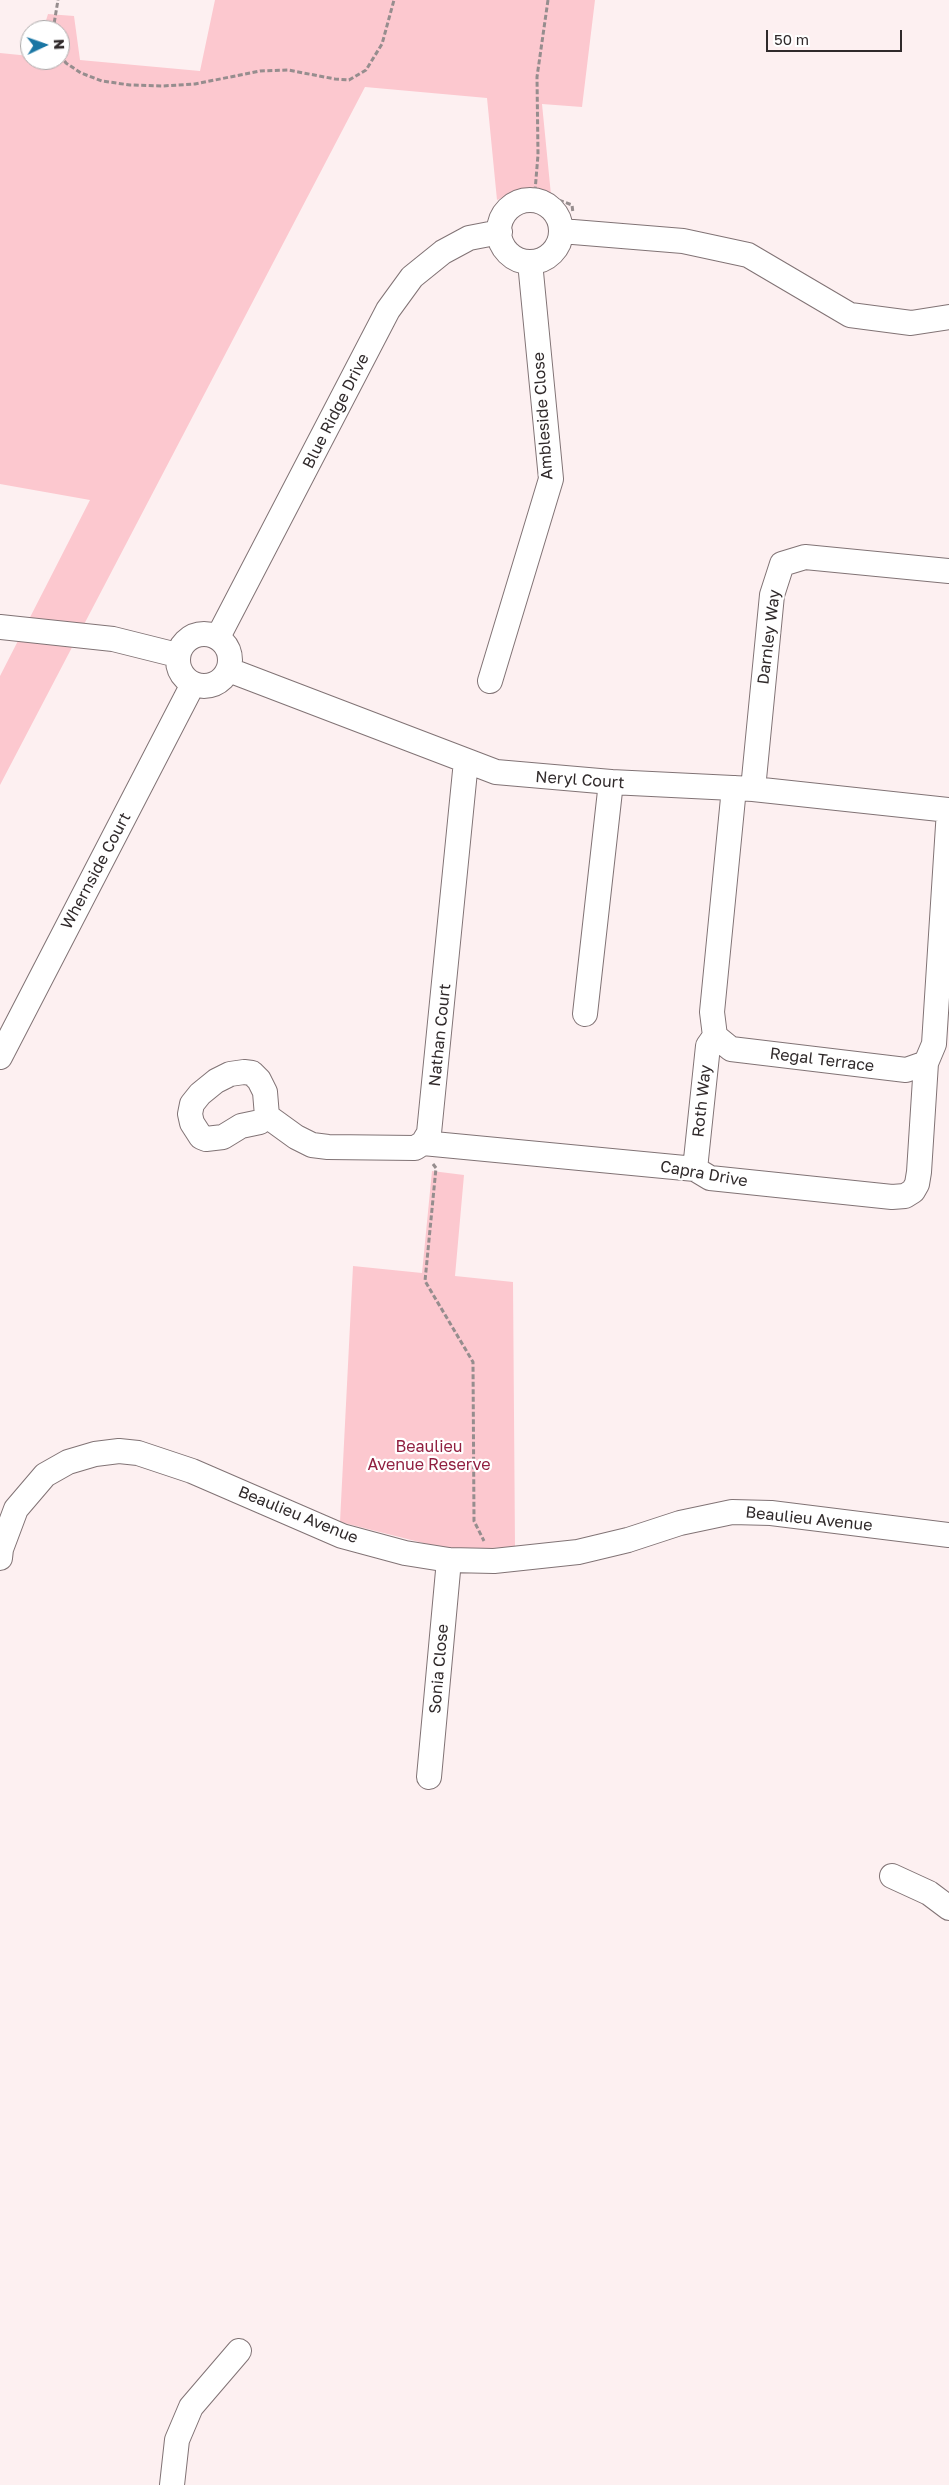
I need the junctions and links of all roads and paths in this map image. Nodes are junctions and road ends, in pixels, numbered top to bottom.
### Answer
1 (58, 0) edge
2 (394, 0) edge
3 (548, 0) edge
4 (55, 20) edge
5 (70, 66) edge
6 (568, 231) junction
7 (500, 232) junction
8 (530, 262) junction
9 (949, 317) edge
10 (949, 571) edge
11 (2, 631) edge
12 (218, 637) junction
13 (178, 655) junction
14 (229, 670) junction
15 (490, 681) dead end
16 (193, 684) junction
17 (466, 760) junction
18 (611, 782) junction
19 (743, 788) junction
20 (949, 810) edge
21 (585, 1014) dead end
22 (715, 1036) junction
23 (0, 1057) edge
24 (926, 1063) junction
25 (267, 1116) dead end
26 (423, 1143) junction
27 (695, 1169) junction
28 (949, 1535) edge
29 (0, 1558) edge
30 (449, 1560) junction
31 (494, 1561) junction
32 (429, 1777) dead end
33 (892, 1876) dead end
34 (949, 1908) edge
35 (239, 2351) dead end
36 (172, 2485) edge

1 - 4 path
2 - 5 path
3 - 6 path
6 - 7 street
6 - 8 street
6 - 9 street
7 - 8 street
7 - 12 street, Blue Ridge Drive
8 - 15 street, Ambleside Close
10 - 19 street, Darnley Way
11 - 13 street
12 - 13 street
12 - 14 street
13 - 16 street
14 - 16 street
14 - 17 street, Neryl Court
16 - 23 street, Whernside Court
17 - 18 street, Neryl Court
17 - 26 street, Nathan Court
18 - 19 street, Neryl Court
18 - 21 street
19 - 20 street, Neryl Court
19 - 22 street
20 - 24 street
22 - 24 street, Regal Terrace
22 - 27 street, Roth Way
24 - 27 street, Capra Drive
25 - 26 street
26 - 27 street, Capra Drive
26 - 31 path
28 - 31 street, Beaulieu Avenue
29 - 30 street, Beaulieu Avenue
30 - 31 street, Beaulieu Avenue
30 - 32 street, Sonia Close
33 - 34 street
35 - 36 street

